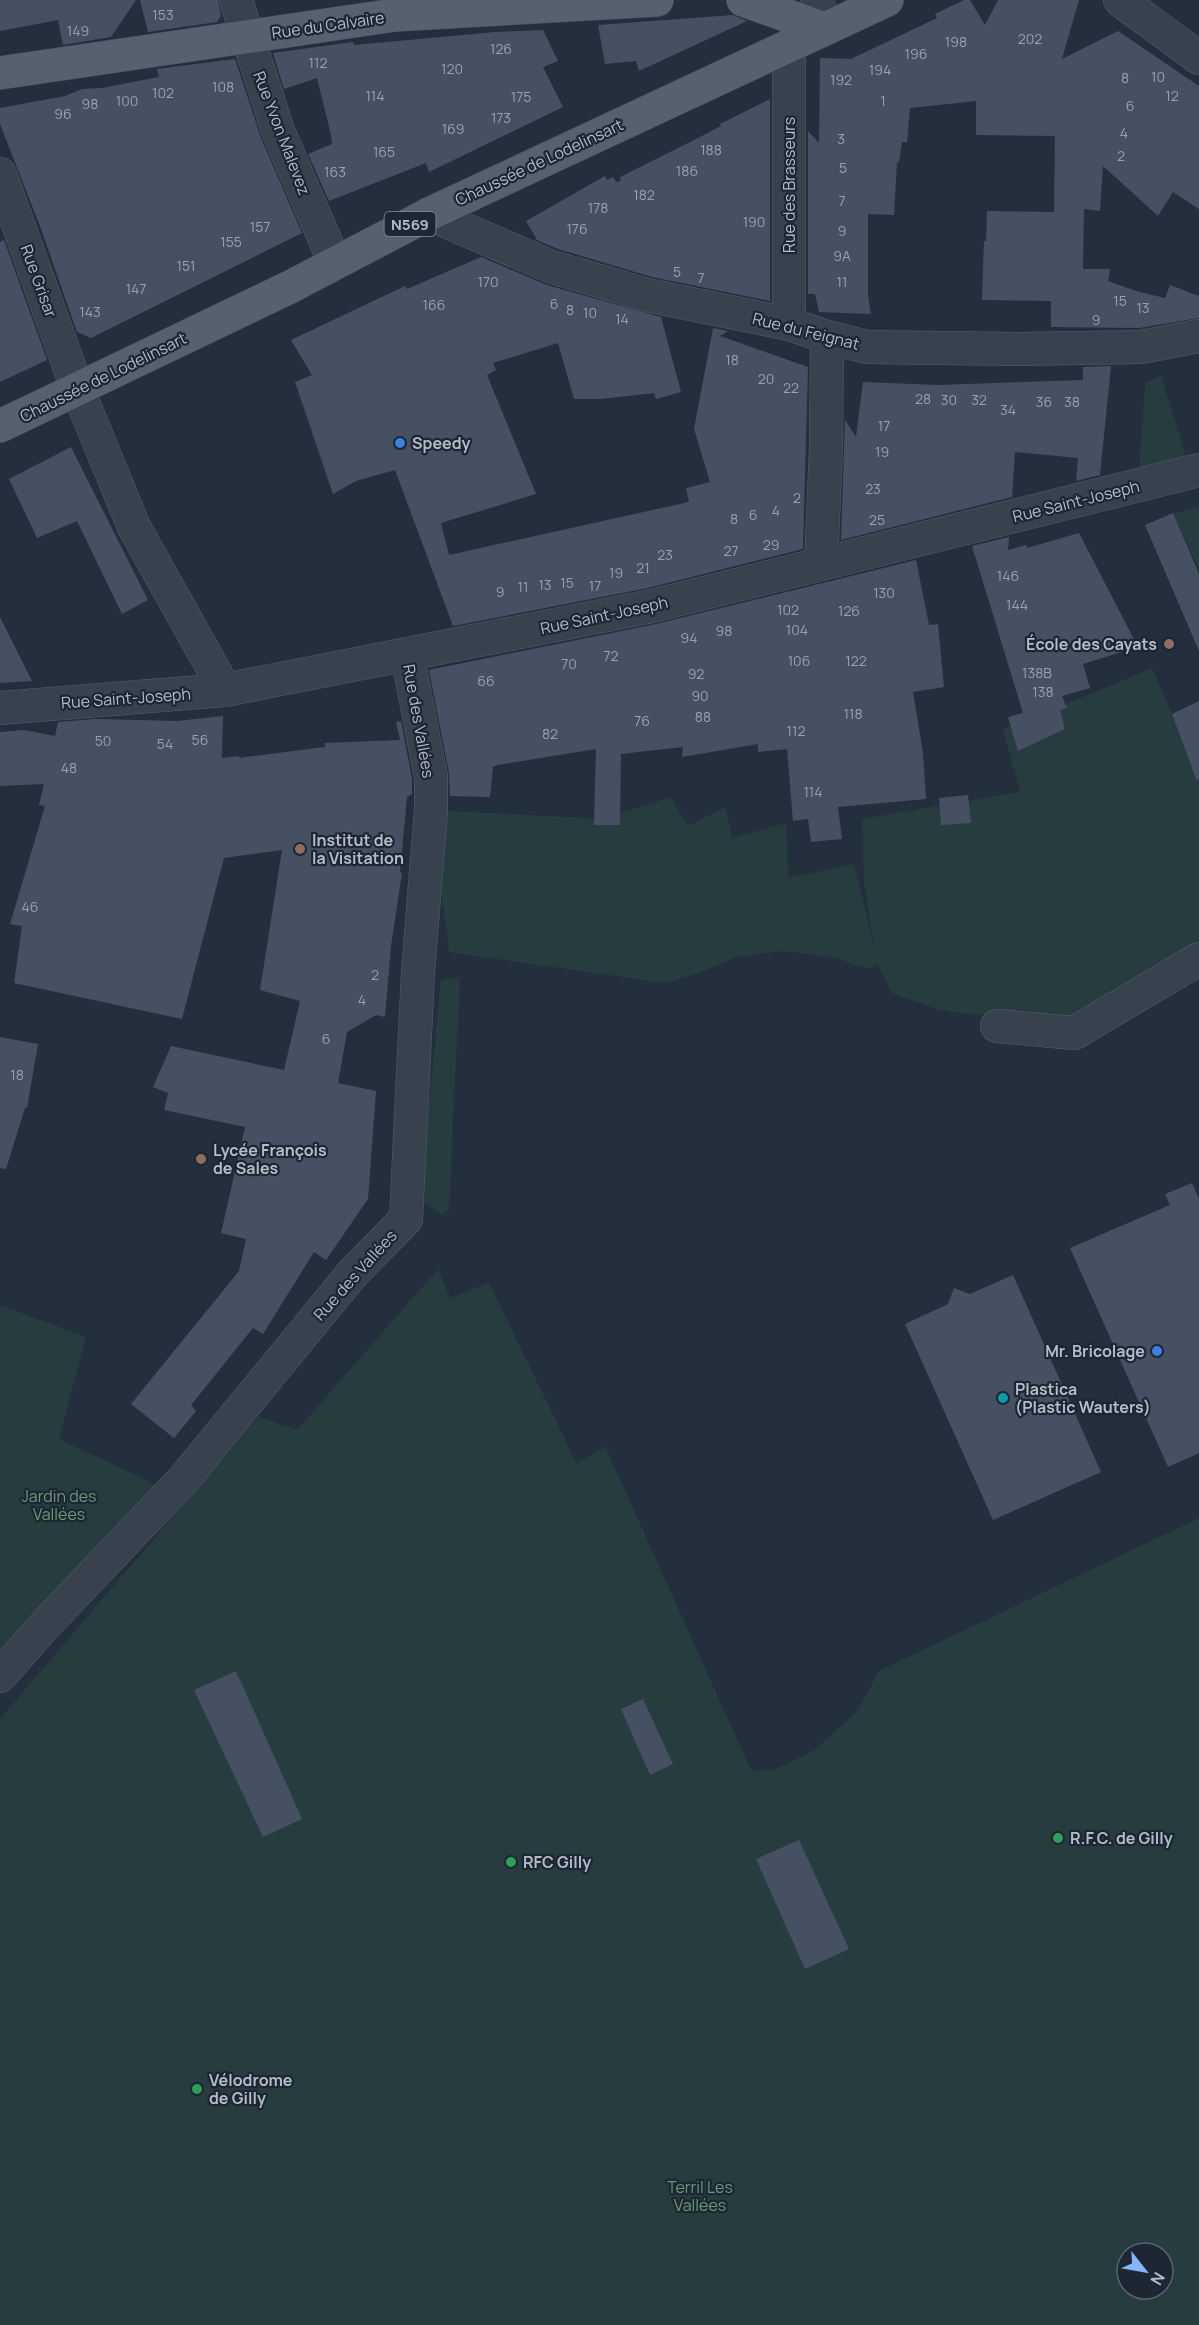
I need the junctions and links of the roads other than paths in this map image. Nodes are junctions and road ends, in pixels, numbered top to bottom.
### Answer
1 (236, 0) edge
2 (657, 0) edge
3 (743, 0) edge
4 (887, 0) edge
5 (1120, 0) edge
6 (821, 15) edge
7 (247, 37) junction
8 (789, 46) junction
9 (1199, 58) edge
10 (0, 73) edge
11 (0, 174) edge
12 (429, 214) junction
13 (336, 263) junction
14 (789, 324) junction
15 (1199, 336) edge
16 (827, 337) junction
17 (77, 388) junction
18 (0, 426) edge
19 (1199, 470) edge
20 (821, 564) junction
21 (407, 654) junction
22 (225, 690) junction
23 (0, 708) edge
24 (1199, 959) edge
25 (997, 1026) dead end
26 (0, 1676) edge

1 - 7 street, Rue Yvon Malevez
2 - 7 main road, Rue du Calvaire
3 - 6 main road
4 - 6 main road, Chaussée de Lodelinsart / N569
5 - 9 street
6 - 8 main road, Chaussée de Lodelinsart / N569
7 - 10 main road, Rue du Calvaire
7 - 13 street, Rue Yvon Malevez
8 - 12 main road, Chaussée de Lodelinsart / N569
8 - 14 street, Rue des Brasseurs
11 - 17 street, Rue Grisar
12 - 13 main road, Chaussée de Lodelinsart / N569
12 - 14 street, Rue du Feignat
13 - 17 main road, Chaussée de Lodelinsart / N569
14 - 16 street, Rue du Feignat
15 - 16 street, Rue du Feignat
16 - 20 street
17 - 18 main road, Chaussée de Lodelinsart / N569
17 - 22 street, Rue Grisar
19 - 20 street, Rue Saint-Joseph
20 - 21 street, Rue Saint-Joseph
21 - 22 street, Rue Saint-Joseph
21 - 26 street, Rue des Vallées
22 - 23 street, Rue Saint-Joseph
24 - 25 street

